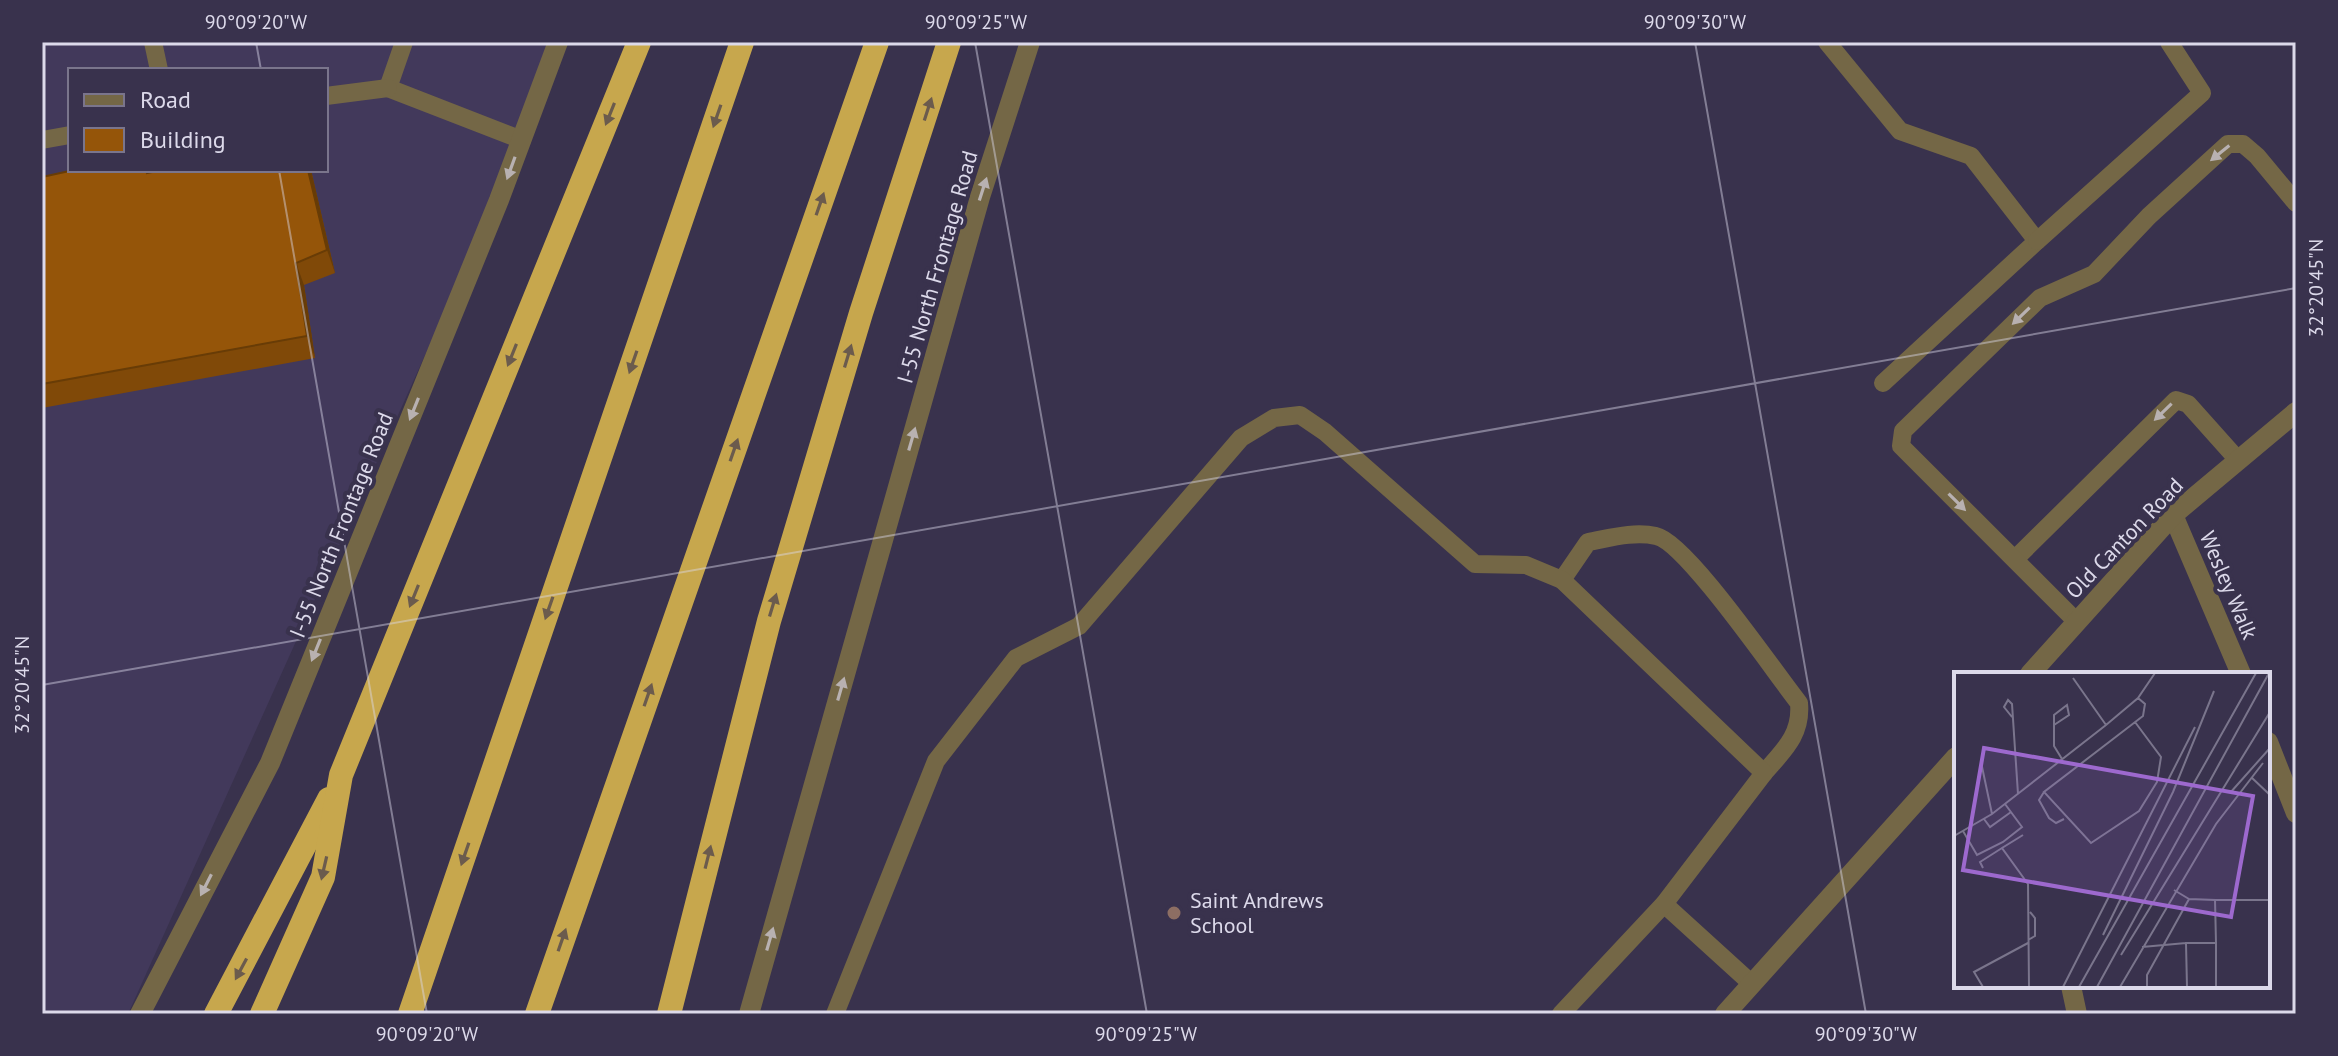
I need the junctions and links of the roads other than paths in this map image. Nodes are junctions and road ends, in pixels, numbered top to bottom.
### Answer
1 (153, 42) edge
2 (404, 42) edge
3 (558, 42) edge
4 (639, 42) edge
5 (742, 42) edge
6 (877, 42) edge
7 (949, 42) edge
8 (1030, 42) edge
9 (1827, 42) edge
10 (2169, 42) edge
11 (159, 68) edge
12 (388, 88) junction
13 (328, 96) edge
14 (68, 135) edge
15 (42, 140) edge
16 (522, 140) junction
17 (2296, 203) edge
18 (2037, 241) junction
19 (1883, 383) dead end
20 (2296, 412) edge
21 (2238, 460) junction
22 (2173, 515) junction
23 (2015, 559) junction
24 (1562, 580) junction
25 (2077, 622) junction
26 (2032, 672) edge
27 (2240, 672) edge
28 (2270, 747) edge
29 (1954, 759) edge
30 (1764, 773) junction
31 (341, 775) junction
32 (2296, 813) edge
33 (1664, 904) junction
34 (1752, 984) junction
35 (2071, 988) edge
36 (140, 1014) edge
37 (216, 1014) edge
38 (262, 1014) edge
39 (410, 1014) edge
40 (537, 1014) edge
41 (669, 1014) edge
42 (749, 1014) edge
43 (835, 1014) edge
44 (1561, 1014) edge
45 (1725, 1014) edge
46 (2077, 1014) edge

1 - 11 lane
2 - 12 lane
3 - 16 street, I-55 North Frontage Road
4 -> 31 highway
5 -> 39 highway
40 -> 6 highway
41 -> 7 highway
42 -> 8 street, I-55 North Frontage Road
9 - 18 lane
10 - 18 lane
12 - 13 lane
12 - 16 lane
14 - 15 lane
16 -> 36 street, I-55 North Frontage Road
17 -> 23 lane
18 - 19 lane
20 - 21 street, Old Canton Road
21 - 22 street, Old Canton Road
21 -> 23 lane
22 - 25 street, Old Canton Road
22 - 27 street, Wesley Walk
23 - 25 lane
24 - 30 lane
24 - 30 lane
24 - 43 lane
25 - 26 street, Old Canton Road
28 - 32 street
29 - 34 street
30 - 33 lane
31 -> 37 highway
31 -> 38 highway
33 - 34 lane
33 - 44 lane
34 - 45 street
35 - 46 street

